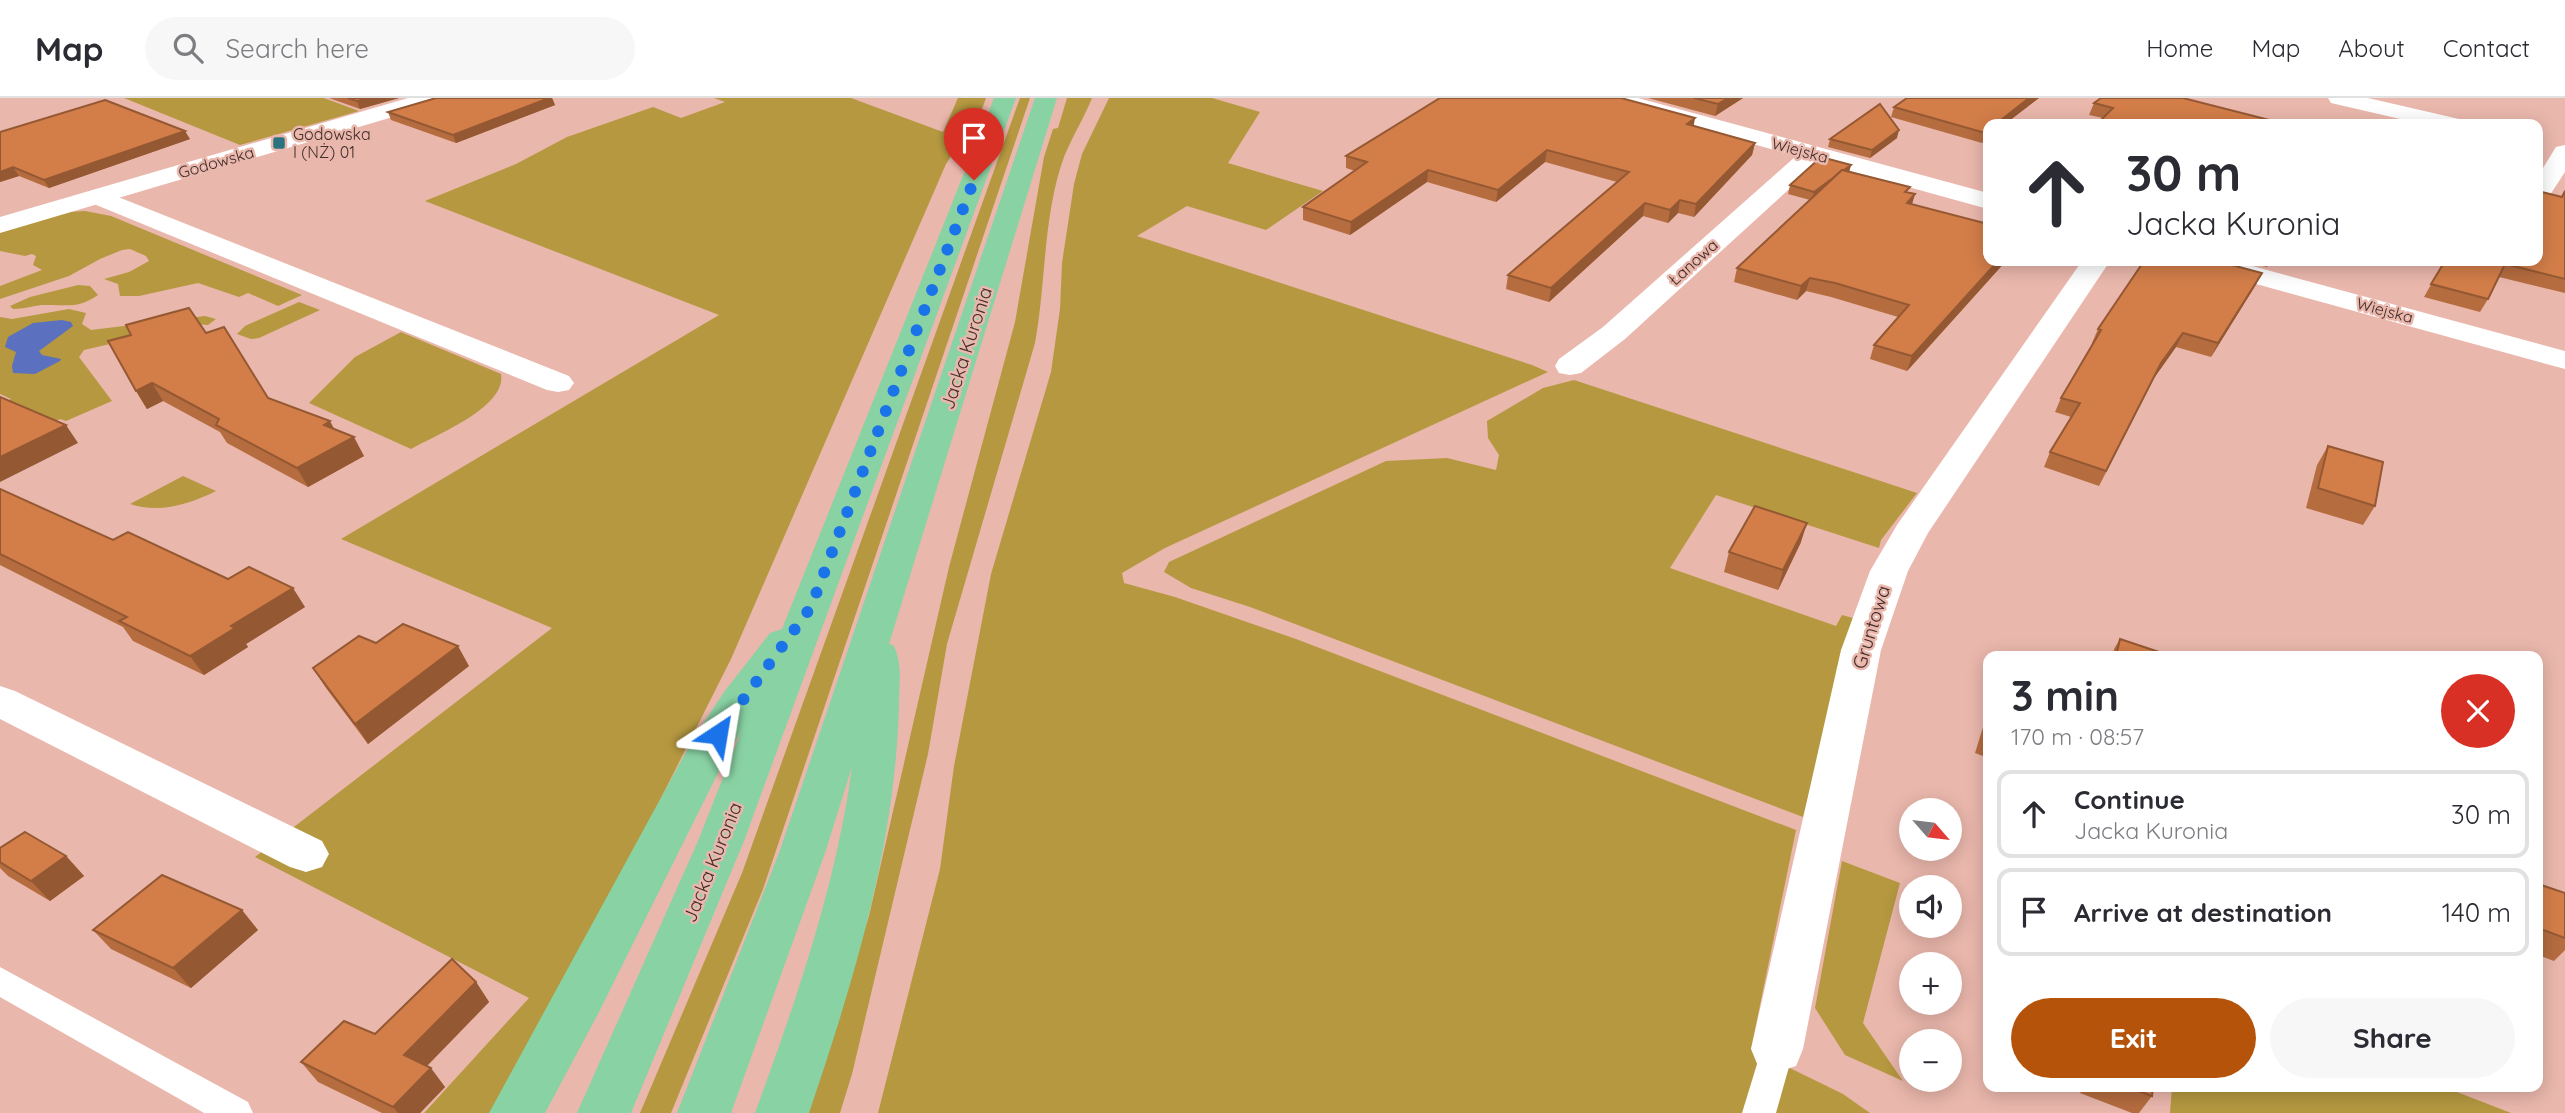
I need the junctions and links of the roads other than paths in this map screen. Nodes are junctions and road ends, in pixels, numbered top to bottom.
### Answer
1 (432, 98) edge
2 (1005, 98) edge
3 (1046, 98) edge
4 (1612, 98) edge
5 (2339, 98) edge
6 (2429, 119) edge
7 (2543, 146) edge
8 (2565, 151) edge
9 (1813, 153) junction
10 (2548, 192) edge
11 (98, 197) junction
12 (1983, 200) edge
13 (0, 225) edge
14 (2093, 266) edge
15 (2222, 266) edge
16 (2565, 360) edge
17 (1570, 366) dead end
18 (558, 383) dead end
19 (811, 607) junction
20 (880, 618) junction
21 (0, 701) edge
22 (306, 855) dead end
23 (0, 981) edge
24 (1777, 1049) joint
25 (236, 1113) edge
26 (516, 1113) edge
27 (604, 1113) edge
28 (704, 1113) edge
29 (782, 1113) edge
30 (1759, 1113) edge

1 - 11 street, Godowska
2 - 19 main road, Jacka Kuronia
3 - 20 main road, Jacka Kuronia
4 - 9 street, Wiejska
5 - 6 street
7 - 8 street
8 - 10 street
9 - 12 street, Wiejska
9 - 17 street, Łanowa
11 - 13 street, Godowska
11 - 18 street
14 - 24 street, Gruntowa
15 - 16 street, Wiejska
19 - 26 main road
19 - 27 main road, Jacka Kuronia
20 - 28 main road, Jacka Kuronia
20 - 29 main road
21 - 22 street
23 - 25 lane
24 - 30 lane

